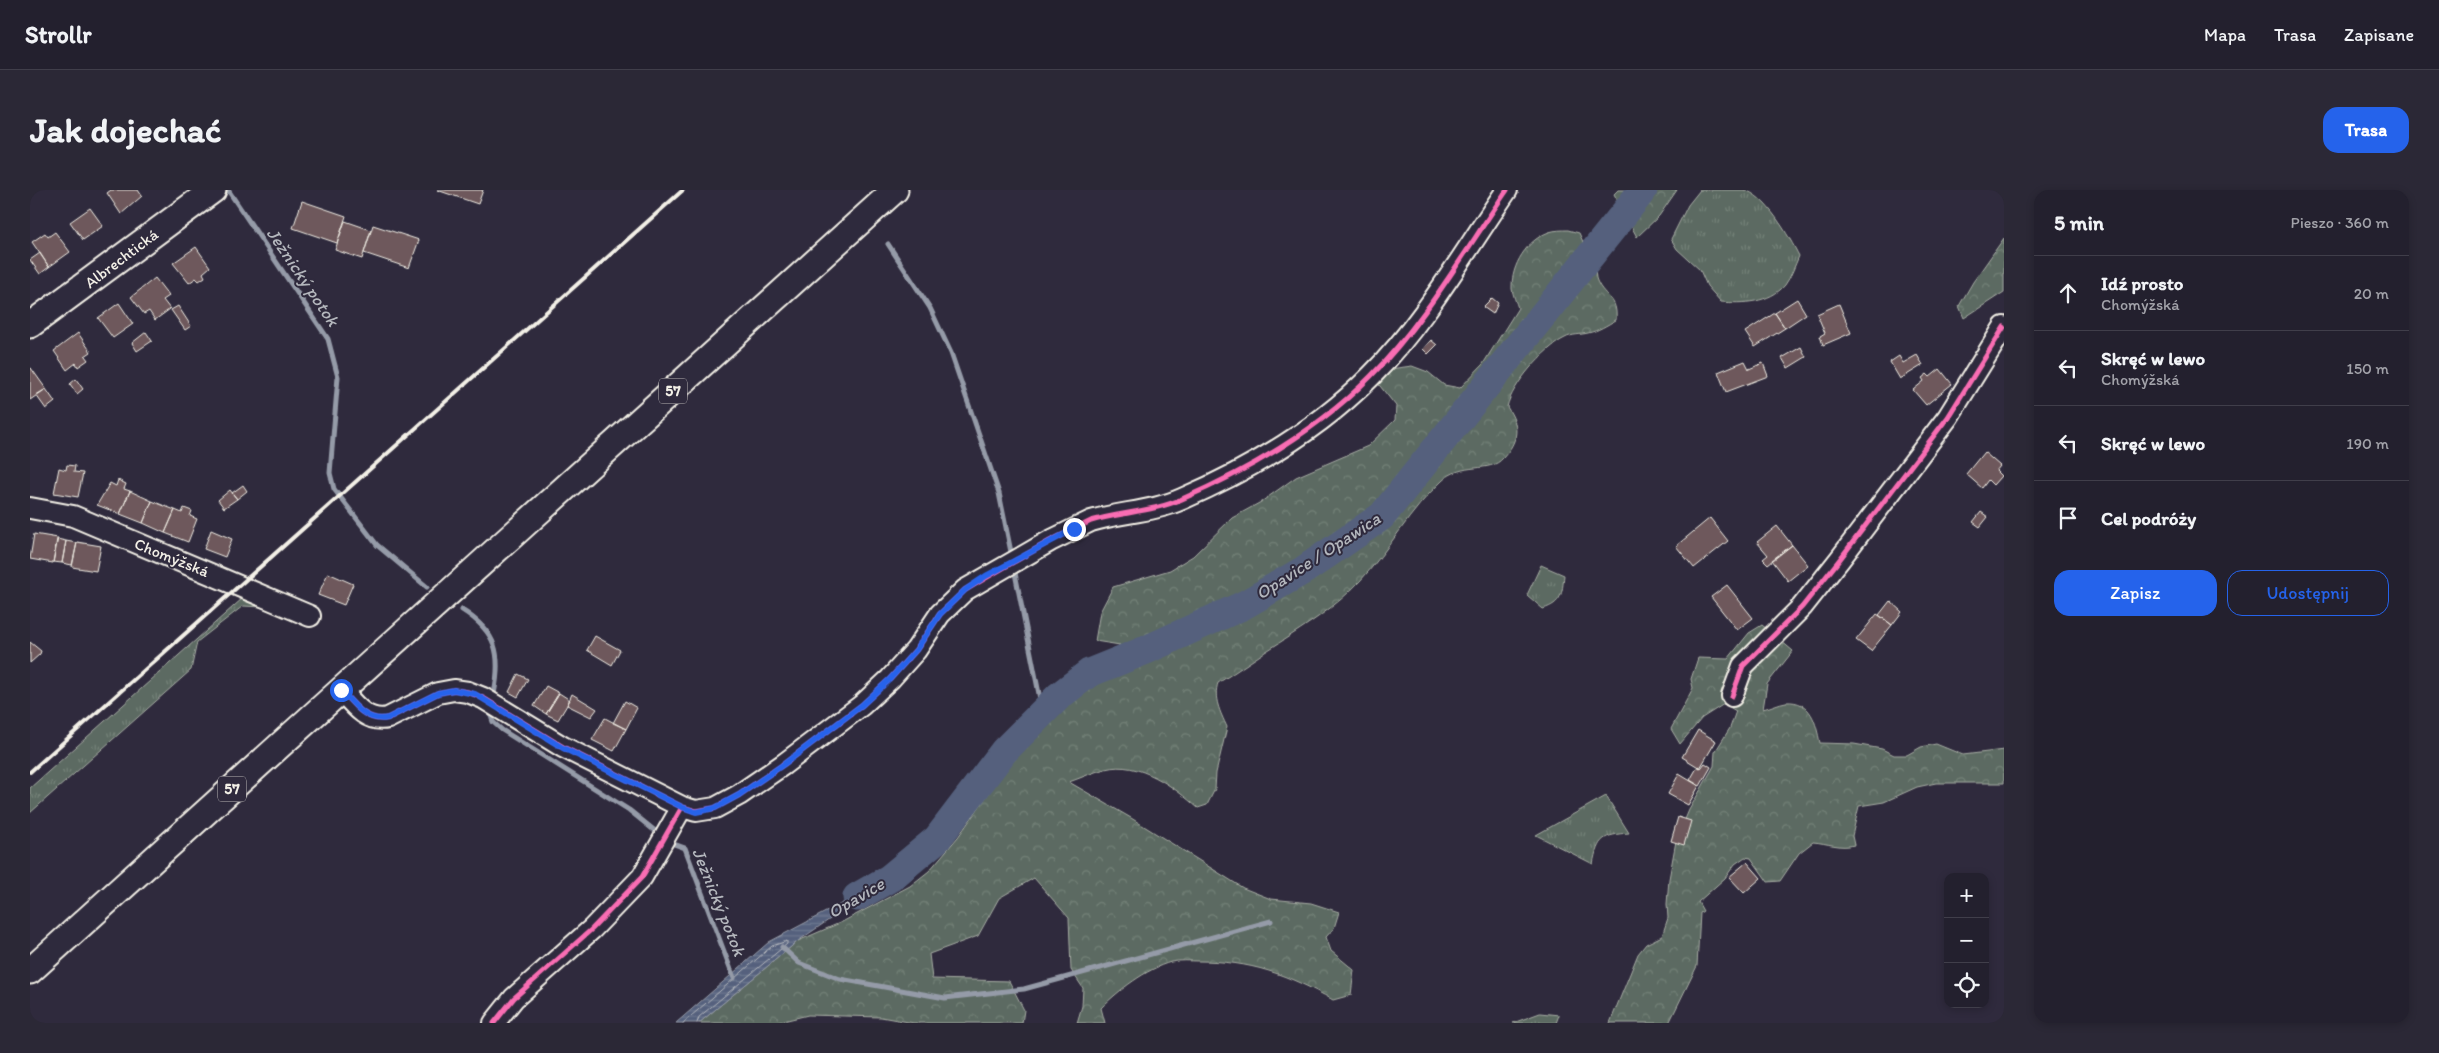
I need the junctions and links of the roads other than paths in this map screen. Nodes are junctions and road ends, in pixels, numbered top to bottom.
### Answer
1 (212, 190) edge
2 (895, 190) edge
3 (1507, 190) edge
4 (30, 325) edge
5 (2004, 327) edge
6 (30, 508) edge
7 (310, 616) dead end
8 (341, 690) junction
9 (1732, 696) dead end
10 (682, 807) junction
11 (30, 971) edge
12 (494, 1023) edge

1 - 4 main road, Albrechtická
2 - 8 main road, 57
3 - 10 street
5 - 9 street
6 - 7 street, Chomýžská
8 - 10 street
8 - 11 main road, 57
10 - 12 street

